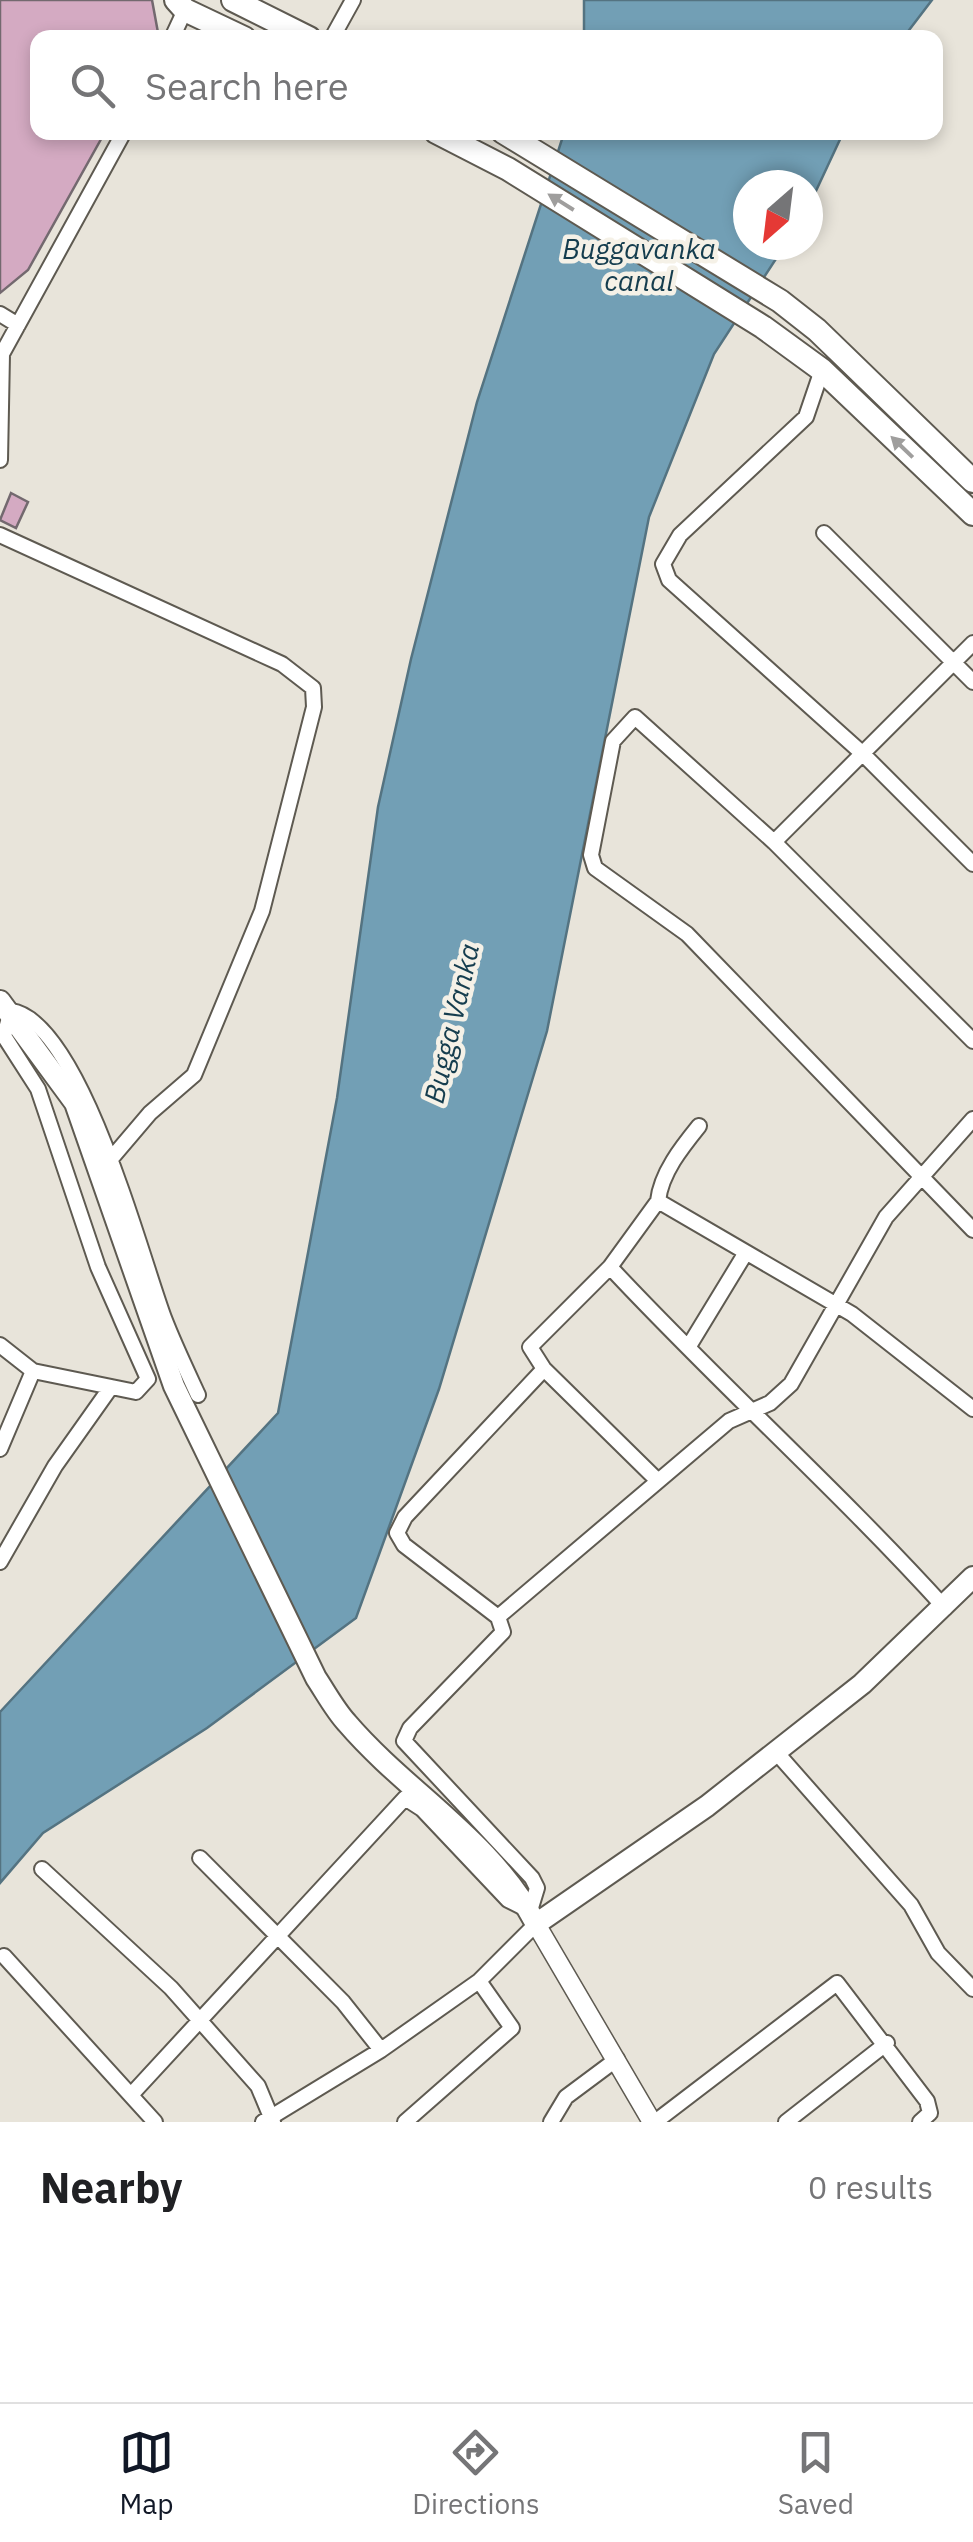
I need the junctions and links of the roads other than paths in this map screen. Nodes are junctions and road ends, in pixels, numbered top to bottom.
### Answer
1 (233, 0) edge
2 (353, 0) edge
3 (180, 5) edge
4 (174, 30) edge
5 (228, 30) edge
6 (293, 30) edge
7 (336, 30) edge
8 (120, 140) edge
9 (452, 140) edge
10 (518, 140) edge
11 (0, 314) edge
12 (18, 326) junction
13 (822, 370) junction
14 (0, 460) edge
15 (973, 481) edge
16 (973, 514) edge
17 (824, 534) dead end
18 (0, 535) edge
19 (973, 643) edge
20 (954, 663) junction
21 (973, 682) edge
22 (863, 754) junction
23 (774, 842) junction
24 (973, 864) edge
25 (6, 1006) edge
26 (973, 1041) edge
27 (973, 1119) edge
28 (699, 1126) dead end
29 (110, 1160) junction
30 (918, 1177) junction
31 (658, 1201) junction
32 (973, 1230) edge
33 (745, 1254) junction
34 (610, 1267) junction
35 (834, 1304) junction
36 (0, 1346) edge
37 (688, 1346) junction
38 (544, 1369) junction
39 (33, 1371) junction
40 (111, 1387) junction
41 (198, 1394) dead end
42 (973, 1409) edge
43 (751, 1412) junction
44 (0, 1449) edge
45 (656, 1479) junction
46 (0, 1562) edge
47 (972, 1582) edge
48 (945, 1608) junction
49 (498, 1616) junction
50 (776, 1752) junction
51 (200, 1858) dead end
52 (42, 1869) dead end
53 (533, 1917) junction
54 (280, 1936) junction
55 (4, 1956) dead end
56 (479, 1981) junction
57 (973, 1989) edge
58 (200, 2020) junction
59 (887, 2043) junction
60 (381, 2050) junction
61 (616, 2059) junction
62 (131, 2095) junction
63 (268, 2121) edge
64 (155, 2122) edge
65 (405, 2122) edge
66 (551, 2122) edge
67 (653, 2122) edge
68 (786, 2122) edge
69 (920, 2122) edge

1 - 6 main road
2 - 7 street
3 - 4 street
3 - 5 main road
8 - 12 street
13 -> 9 main road
10 - 15 main road
11 - 12 street
12 - 14 street
16 -> 13 main road
13 - 22 street
17 - 20 street
18 - 29 street
19 - 20 street
20 - 21 street
20 - 22 street
22 - 23 street
22 - 24 street
23 - 26 street
23 - 30 street
25 - 29 street
25 - 40 street
25 - 53 main road
27 - 30 street
28 - 31 street
29 - 41 street
30 - 32 street
30 - 35 street
31 - 33 street
31 - 34 street
33 - 35 street
33 - 37 street
34 - 37 street
34 - 38 street
35 - 42 street
35 - 43 street
36 - 39 street
37 - 43 street
38 - 45 street
38 - 49 street
39 - 40 street
39 - 44 street
40 - 46 street
43 - 45 street
43 - 48 street
45 - 49 street
47 - 48 main road
48 - 50 main road
49 - 53 street
50 - 53 main road
50 - 57 street
51 - 54 street
52 - 58 street
53 - 54 street
53 - 56 street
53 - 61 street
54 - 58 street
54 - 60 street
55 - 62 street
56 - 60 street
56 - 65 street
58 - 62 street
58 - 63 street
59 - 67 street
59 - 68 street
59 - 69 street
60 - 63 street
61 - 66 street
61 - 67 street
62 - 64 street

